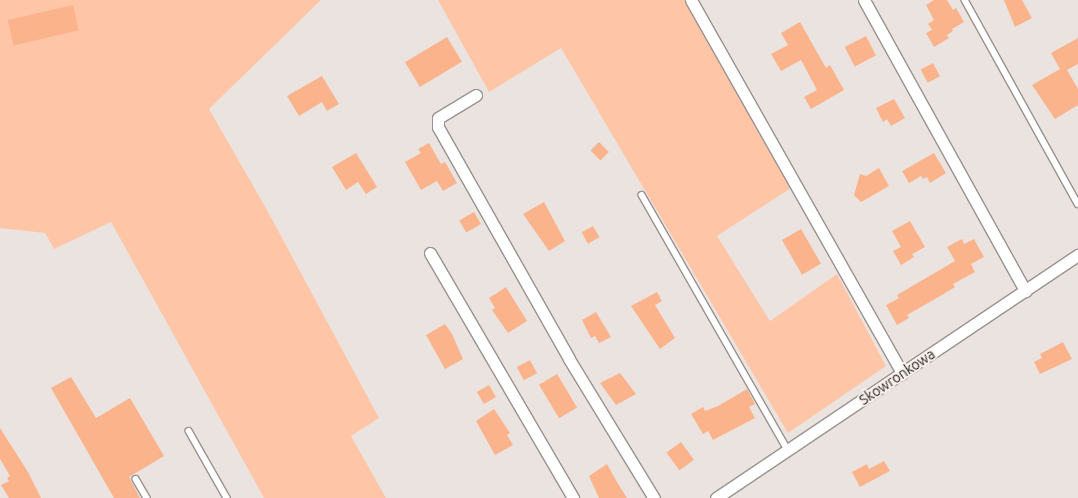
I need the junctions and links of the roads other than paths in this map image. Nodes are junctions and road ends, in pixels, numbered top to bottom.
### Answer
1 (691, 0) edge
2 (864, 0) edge
3 (965, 0) edge
4 (476, 95) dead end
5 (642, 195) dead end
6 (1078, 204) edge
7 (430, 253) dead end
8 (1078, 255) edge
9 (1025, 291) junction
10 (902, 373) junction
11 (189, 431) dead end
12 (788, 450) junction
13 (136, 479) dead end
14 (148, 498) edge
15 (227, 498) edge
16 (573, 498) edge
17 (654, 498) edge
18 (716, 498) edge

1 - 10 street
2 - 9 street
3 - 6 lane
4 - 17 street
5 - 12 lane
7 - 16 street
8 - 9 street, Skowronkowa
9 - 10 street, Skowronkowa
10 - 12 street, Skowronkowa
11 - 15 lane
12 - 18 street, Skowronkowa
13 - 14 lane

